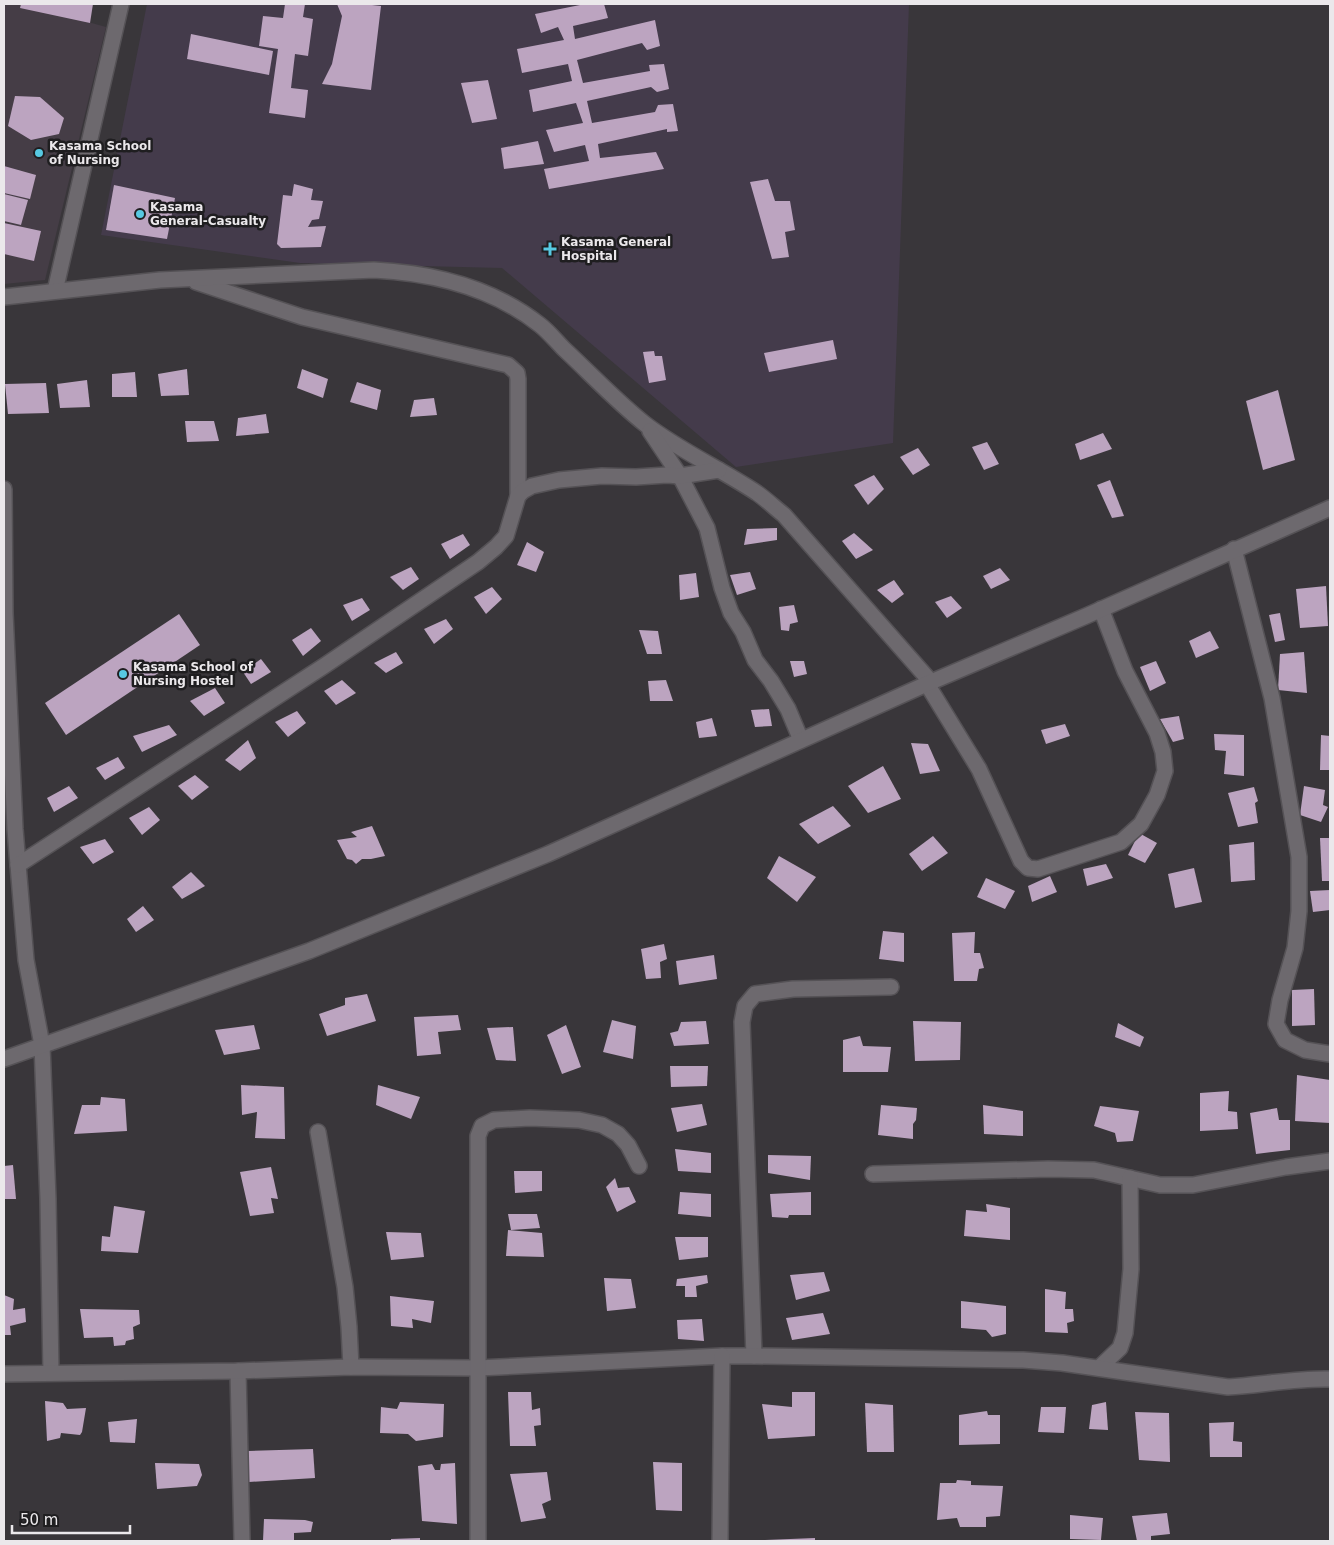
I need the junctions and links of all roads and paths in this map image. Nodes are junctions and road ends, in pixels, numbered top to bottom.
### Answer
1 (121, 4) edge
2 (188, 279) junction
3 (55, 292) junction
4 (4, 297) edge
5 (645, 424) junction
6 (719, 470) junction
7 (680, 476) junction
8 (4, 489) edge
9 (518, 496) junction
10 (1330, 508) edge
11 (1234, 550) junction
12 (1101, 609) junction
13 (929, 683) junction
14 (801, 740) junction
15 (18, 865) junction
16 (891, 987) dead end
17 (42, 1045) junction
18 (1330, 1054) edge
19 (4, 1059) edge
20 (318, 1132) dead end
21 (1330, 1162) edge
22 (639, 1166) dead end
23 (873, 1174) dead end
24 (1130, 1178) junction
25 (722, 1356) junction
26 (754, 1356) junction
27 (351, 1367) junction
28 (478, 1368) junction
29 (1098, 1368) junction
30 (238, 1371) junction
31 (51, 1373) junction
32 (4, 1374) edge
33 (1330, 1379) edge
34 (242, 1541) edge
35 (478, 1541) edge
36 (720, 1541) edge

1 - 3 street
2 - 3 street
2 - 5 street
2 - 9 street
3 - 4 street
5 - 6 street
5 - 7 street
6 - 7 street
6 - 13 street
7 - 9 street
7 - 14 street
8 - 15 street
9 - 15 street
10 - 11 street
11 - 12 street
11 - 18 street
12 - 13 street
12 - 13 street
13 - 14 street
14 - 17 street
15 - 17 street
16 - 26 street
17 - 19 street
17 - 31 street
20 - 27 street
21 - 24 street
22 - 28 street
23 - 24 street
24 - 29 street
25 - 26 street
25 - 28 street
25 - 36 street
26 - 29 street
27 - 28 street
27 - 30 street
28 - 35 street
29 - 33 street
30 - 31 street
30 - 34 street
31 - 32 street

